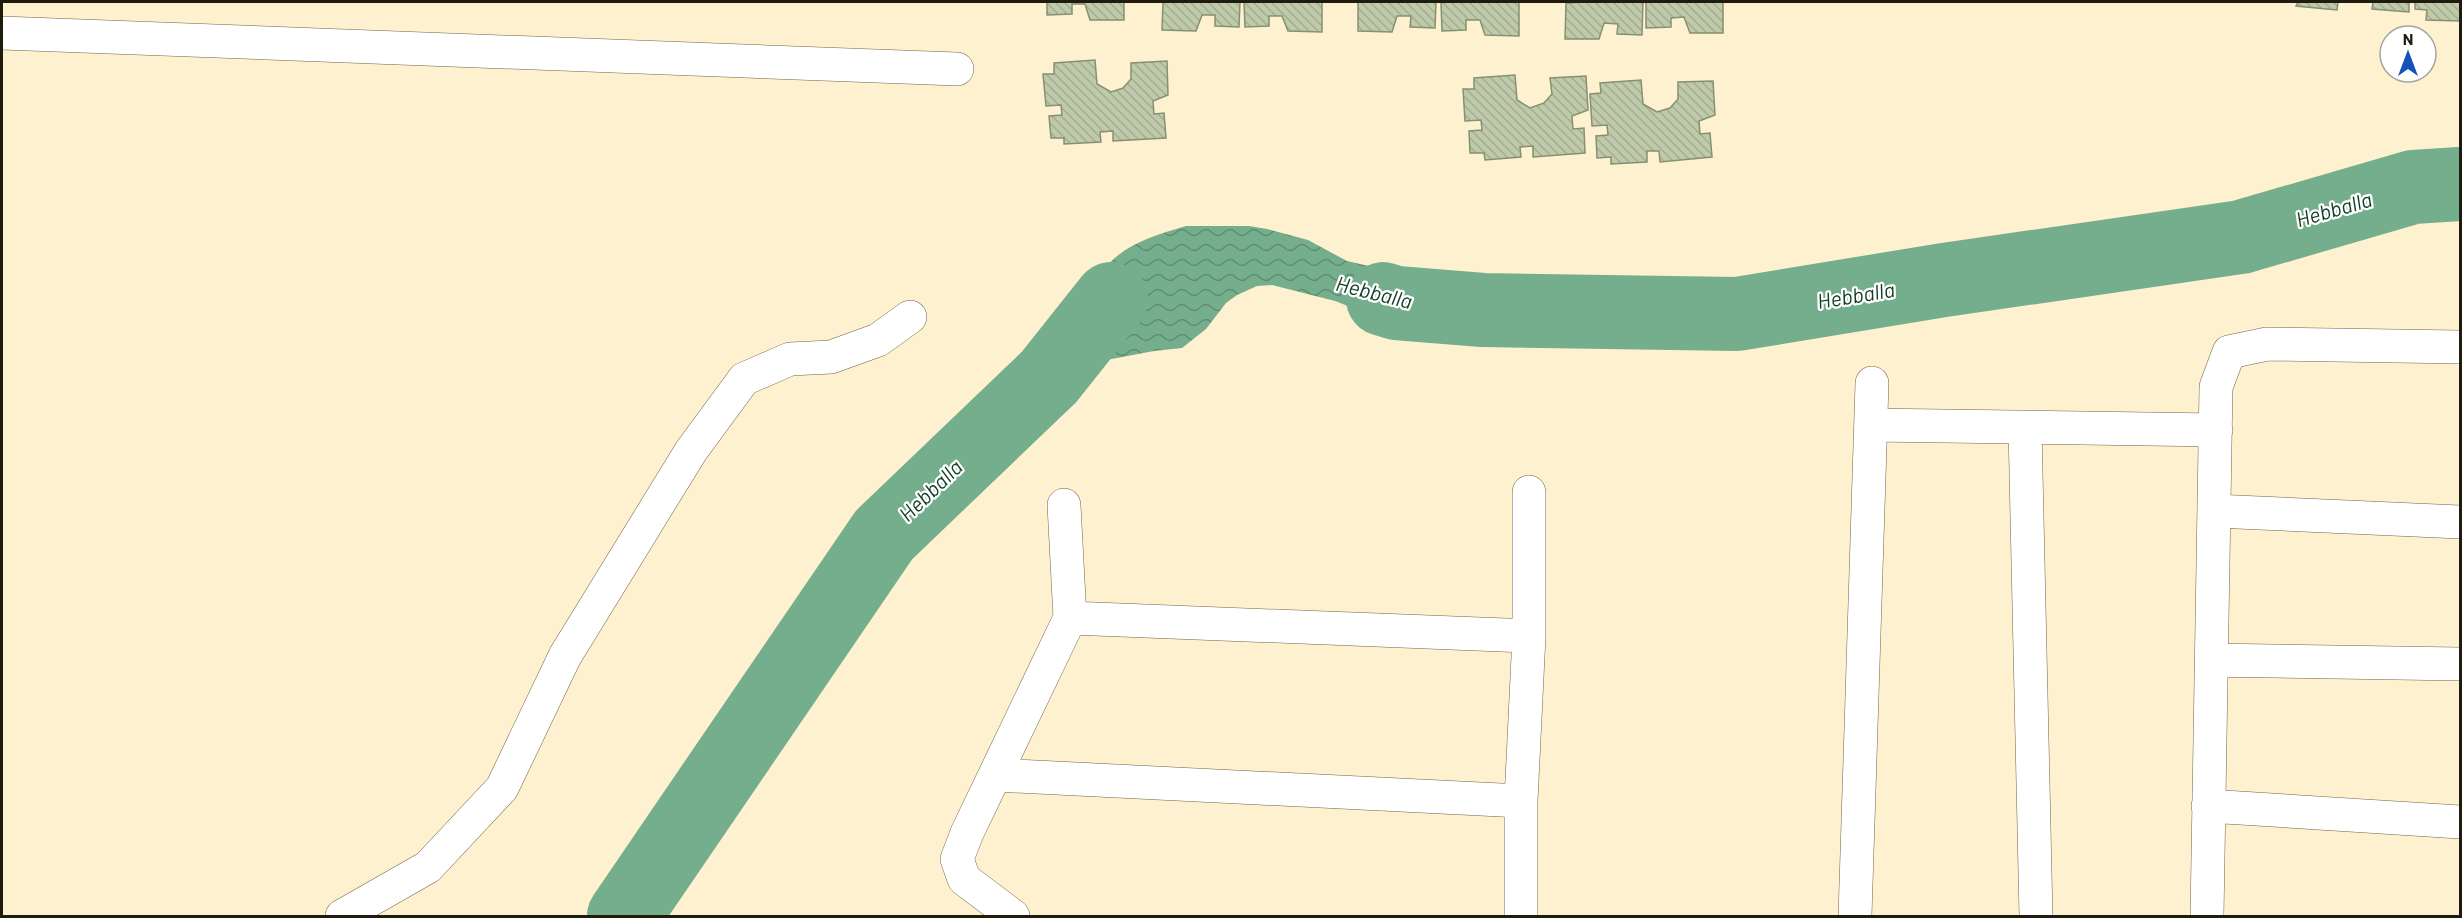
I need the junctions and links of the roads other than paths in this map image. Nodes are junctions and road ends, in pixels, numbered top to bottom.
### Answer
1 (2, 33) edge
2 (957, 69) dead end
3 (910, 317) dead end
4 (2460, 347) edge
5 (1872, 383) dead end
6 (1870, 425) junction
7 (2025, 428) junction
8 (2216, 430) junction
9 (1529, 492) dead end
10 (1064, 505) dead end
11 (2214, 512) junction
12 (2460, 522) edge
13 (1070, 618) junction
14 (1529, 636) junction
15 (2212, 660) junction
16 (2460, 663) edge
17 (995, 775) junction
18 (1521, 801) junction
19 (2208, 806) junction
20 (2460, 822) edge
21 (972, 903) edge
22 (342, 916) edge
23 (1013, 916) edge
24 (1521, 916) edge
25 (1855, 916) edge
26 (2036, 916) edge
27 (2207, 916) edge

1 - 2 street
3 - 22 street
4 - 8 street
5 - 6 street
6 - 7 street
6 - 25 street
7 - 8 street
7 - 26 street
8 - 11 street
9 - 14 street
10 - 13 street
11 - 12 street
11 - 15 street
13 - 14 street
13 - 17 street
14 - 18 street
15 - 16 street
15 - 19 street
17 - 18 street
17 - 21 street
18 - 24 street
19 - 20 street
19 - 27 street
21 - 23 street

